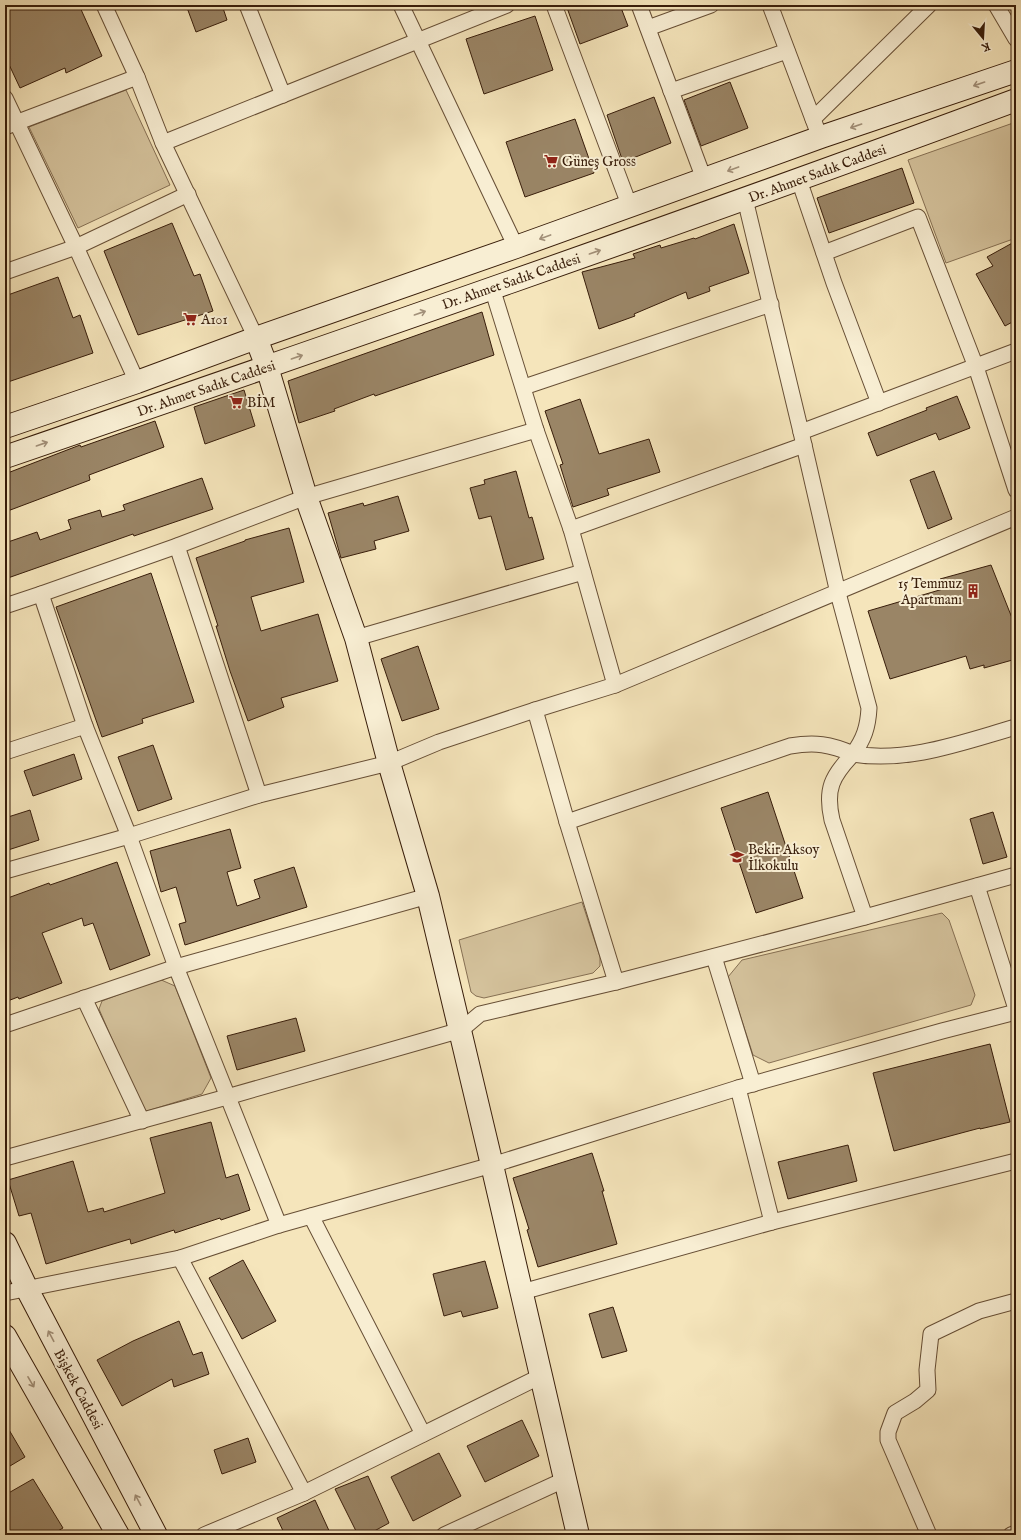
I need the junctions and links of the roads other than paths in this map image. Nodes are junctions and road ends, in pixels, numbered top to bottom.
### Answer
1 (104, 5) edge
2 (247, 5) edge
3 (401, 5) edge
4 (507, 5) edge
5 (554, 5) edge
6 (639, 5) edge
7 (711, 5) edge
8 (770, 5) edge
9 (929, 5) edge
10 (996, 5) edge
11 (648, 28) junction
12 (1016, 39) edge
13 (418, 41) junction
14 (787, 51) junction
15 (1016, 71) edge
16 (138, 77) junction
17 (671, 91) junction
18 (283, 95) junction
19 (5, 98) edge
20 (1016, 100) edge
21 (11, 125) edge
22 (817, 128) junction
23 (163, 143) junction
24 (704, 179) junction
25 (799, 180) junction
26 (188, 194) junction
27 (745, 199) junction
28 (630, 206) junction
29 (76, 247) junction
30 (516, 247) junction
31 (824, 253) junction
32 (5, 272) edge
33 (492, 288) junction
34 (771, 304) junction
35 (256, 338) junction
36 (1016, 351) edge
37 (267, 367) junction
38 (976, 367) junction
39 (137, 382) junction
40 (524, 387) junction
41 (879, 403) junction
42 (5, 427) edge
43 (536, 430) junction
44 (802, 438) junction
45 (5, 457) edge
46 (1016, 490) edge
47 (306, 497) junction
48 (1016, 517) edge
49 (571, 529) junction
50 (178, 546) junction
51 (583, 572) junction
52 (838, 593) junction
53 (41, 594) junction
54 (5, 606) edge
55 (356, 638) junction
56 (615, 685) junction
57 (535, 710) junction
58 (85, 726) junction
59 (1016, 727) edge
60 (5, 752) edge
61 (853, 754) junction
62 (389, 763) junction
63 (259, 795) junction
64 (568, 822) junction
65 (129, 836) junction
66 (5, 872) edge
67 (1016, 875) edge
68 (977, 886) junction
69 (428, 896) junction
70 (865, 917) junction
71 (714, 956) junction
72 (176, 967) junction
73 (616, 982) junction
74 (84, 998) junction
75 (1016, 1009) edge
76 (1016, 1012) edge
77 (5, 1025) edge
78 (460, 1030) junction
79 (753, 1084) junction
80 (738, 1088) junction
81 (227, 1097) junction
82 (142, 1121) junction
83 (5, 1158) edge
84 (1016, 1161) edge
85 (492, 1165) junction
86 (311, 1216) junction
87 (772, 1222) junction
88 (279, 1225) junction
89 (5, 1243) edge
90 (180, 1258) junction
91 (27, 1289) junction
92 (522, 1292) junction
93 (5, 1293) edge
94 (1016, 1301) edge
95 (5, 1336) edge
96 (541, 1376) junction
97 (424, 1434) junction
98 (566, 1479) junction
99 (304, 1493) junction
100 (461, 1531) edge
101 (1016, 1533) edge
102 (118, 1535) edge
103 (156, 1535) edge
104 (204, 1535) edge
105 (444, 1535) edge
106 (578, 1535) edge
107 (929, 1535) edge
108 (1011, 1535) edge

1 - 16 street
2 - 18 street
3 - 13 street
4 - 13 street
5 - 28 street
6 - 11 street
7 - 11 street
8 - 14 street
9 - 22 street
10 - 12 street
11 - 17 street
13 - 18 street
13 - 30 street
14 - 17 street
14 - 22 street
15 -> 22 street, Dr. Ahmet Sadık Caddesi
16 - 21 street
16 - 23 street
17 - 24 street
18 - 23 street
19 - 21 street
20 - 25 street, Dr. Ahmet Sadık Caddesi
21 - 29 street
22 -> 24 street, Dr. Ahmet Sadık Caddesi
23 - 26 street
24 - 28 street, Dr. Ahmet Sadık Caddesi
25 - 27 street, Dr. Ahmet Sadık Caddesi
25 - 31 street
26 - 29 street
26 - 35 street
33 -> 27 street, Dr. Ahmet Sadık Caddesi
27 - 34 street
28 -> 30 street, Dr. Ahmet Sadık Caddesi
29 - 32 street
29 - 39 street
30 - 35 street, Dr. Ahmet Sadık Caddesi
31 - 38 street
31 - 41 street
37 -> 33 street, Dr. Ahmet Sadık Caddesi
33 - 40 street
34 - 40 street
34 - 44 street
35 - 37 street
35 - 39 street, Dr. Ahmet Sadık Caddesi
36 - 38 street
45 -> 37 street, Dr. Ahmet Sadık Caddesi
37 - 47 street
38 - 41 street
38 - 46 street
39 - 42 street, Dr. Ahmet Sadık Caddesi
40 - 43 street
41 - 44 street
43 - 47 street
43 - 49 street
44 - 49 street
44 - 52 street
47 - 50 street
47 - 55 street
48 - 52 street
49 - 51 street
50 - 53 street
50 - 63 street
51 - 55 street
51 - 56 street
52 - 56 street
52 - 61 street
53 - 54 street
53 - 58 street
55 - 62 street
56 - 57 street
57 - 62 street
57 - 64 street
58 - 60 street
58 - 65 street
59 - 61 street
61 - 64 street
61 - 70 street
62 - 63 street
62 - 69 street
63 - 65 street
64 - 73 street
65 - 66 street
65 - 72 street
67 - 68 street
68 - 70 street
68 - 75 street
69 - 72 street
69 - 78 street
70 - 71 street
71 - 73 street
71 - 79 street
72 - 74 street
72 - 81 street
73 - 78 street
74 - 77 street
74 - 82 street
76 - 79 street
78 - 81 street
78 - 85 street
79 - 80 street
80 - 85 street
80 - 87 street
81 - 82 street
81 - 88 street
82 - 83 street
84 - 87 street
85 - 86 street
85 - 92 street
86 - 88 street
86 - 97 street
87 - 92 street
88 - 90 street
89 - 91 street, Bişkek Caddesi
90 - 91 street
90 - 99 street
91 - 93 street
103 -> 91 street, Bişkek Caddesi
92 - 96 street
94 - 107 street
95 -> 102 street
96 - 97 street
96 - 98 street
97 - 99 street
98 - 100 street
98 - 106 street
99 - 104 street
100 - 105 street
101 - 108 street

